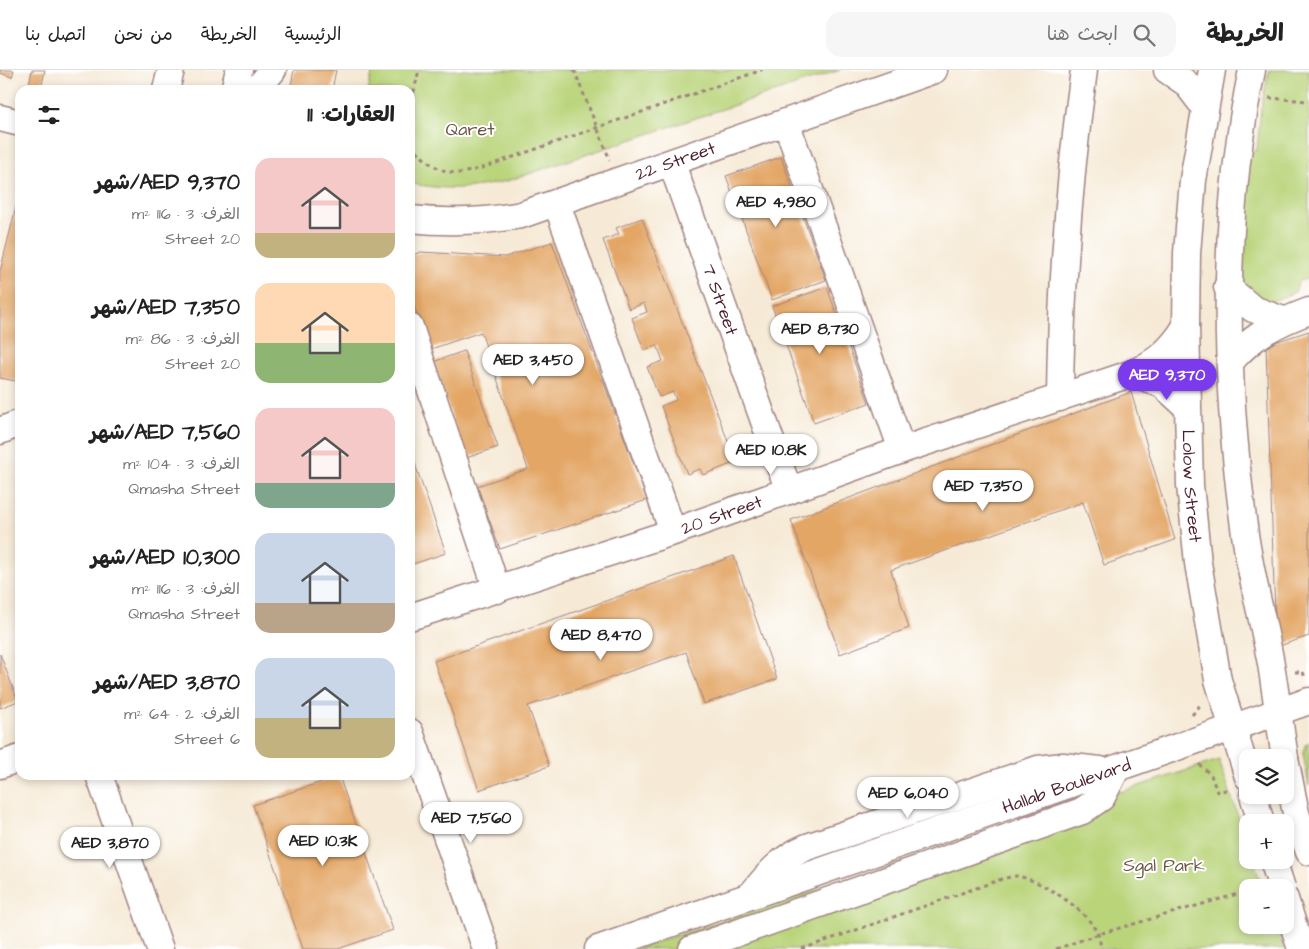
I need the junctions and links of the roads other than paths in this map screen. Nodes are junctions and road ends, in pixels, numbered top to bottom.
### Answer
1 (171, 70) edge
2 (239, 70) edge
3 (934, 70) edge
4 (1084, 70) edge
5 (1167, 70) edge
6 (1212, 70) edge
7 (1252, 70) edge
8 (167, 85) edge
9 (235, 85) edge
10 (1205, 108) junction
11 (0, 118) edge
12 (15, 122) edge
13 (786, 122) junction
14 (672, 164) junction
15 (557, 204) junction
16 (415, 220) edge
17 (1227, 287) junction
18 (1309, 311) edge
19 (1283, 320) junction
20 (1186, 326) junction
21 (415, 342) edge
22 (1231, 361) junction
23 (1133, 373) junction
24 (1060, 398) junction
25 (1188, 407) junction
26 (15, 425) edge
27 (0, 431) edge
28 (15, 440) edge
29 (0, 442) edge
30 (902, 450) junction
31 (789, 491) junction
32 (674, 532) junction
33 (497, 590) junction
34 (415, 619) edge
35 (1309, 701) edge
36 (1278, 712) junction
37 (1232, 728) junction
38 (415, 746) edge
39 (1239, 749) edge
40 (1284, 749) edge
41 (15, 760) edge
42 (0, 766) edge
43 (1112, 769) junction
44 (101, 780) edge
45 (1294, 803) edge
46 (1309, 852) edge
47 (1294, 928) edge
48 (1300, 947) edge
49 (606, 948) edge
50 (160, 949) edge
51 (486, 949) edge
52 (692, 949) edge

1 - 8 street
2 - 9 street
3 - 13 street, 22 Street
4 - 24 street
5 - 10 street
6 - 10 street, Lolow Street
7 - 17 street
10 - 20 street, Lolow Street
11 - 12 street
13 - 14 street, 22 Street
13 - 30 street
14 - 15 street, 22 Street
14 - 31 street, 7 Street
15 - 16 street, 22 Street
15 - 32 street
17 - 19 street
17 - 22 street
18 - 19 street
19 - 22 street
20 - 23 street, 20 Street
20 - 25 street, Lolow Street
21 - 33 street
22 - 36 street
23 - 24 street, 20 Street
23 - 25 street
24 - 30 street, 20 Street
25 - 37 street, Lolow Street
26 - 27 street
28 - 29 street
30 - 31 street, 20 Street
31 - 32 street, 20 Street
32 - 33 street, 20 Street
33 - 34 street, 20 Street
35 - 36 street, Hallab Boulevard
36 - 37 street, Hallab Boulevard
36 - 40 street
37 - 39 street, Lolow Street
37 - 43 street, Hallab Boulevard
38 - 51 street
41 - 42 street
43 - 49 street, Hallab Boulevard
43 - 52 street
44 - 50 street
45 - 46 street
47 - 48 street

